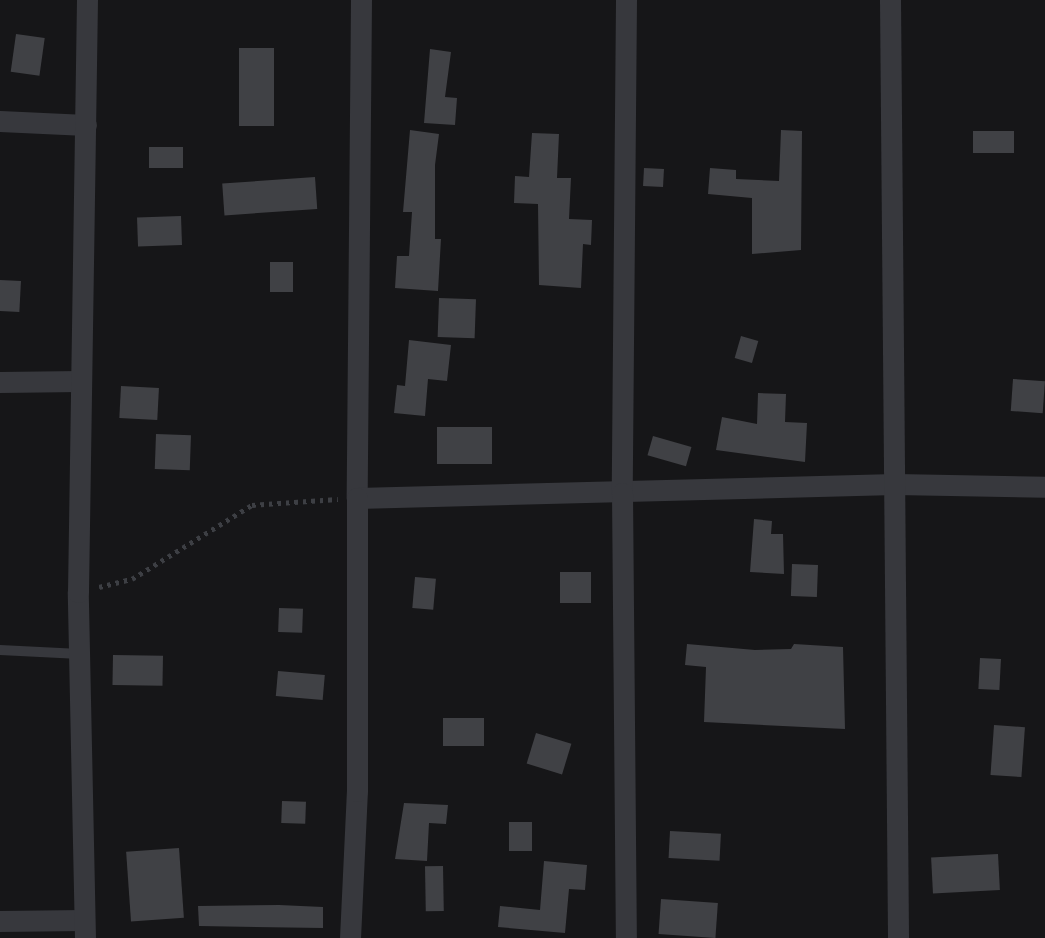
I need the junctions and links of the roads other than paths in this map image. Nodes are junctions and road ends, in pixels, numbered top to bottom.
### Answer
1 (87, 0) edge
2 (361, 0) edge
3 (626, 0) edge
4 (890, 0) edge
5 (0, 121) edge
6 (86, 125) junction
7 (80, 381) junction
8 (0, 382) edge
9 (895, 484) junction
10 (1045, 487) edge
11 (622, 493) junction
12 (357, 498) junction
13 (0, 650) edge
14 (79, 654) junction
15 (0, 921) edge
16 (84, 929) edge
17 (350, 938) edge
18 (626, 938) edge
19 (898, 938) edge

1 - 6 street
2 - 12 street
3 - 11 street
4 - 9 street
5 - 6 street
6 - 7 street
7 - 8 street
7 - 14 street
9 - 10 street
9 - 11 street
9 - 19 street
11 - 12 street
11 - 18 street
12 - 17 street
13 - 14 lane
14 - 16 street
15 - 16 street

